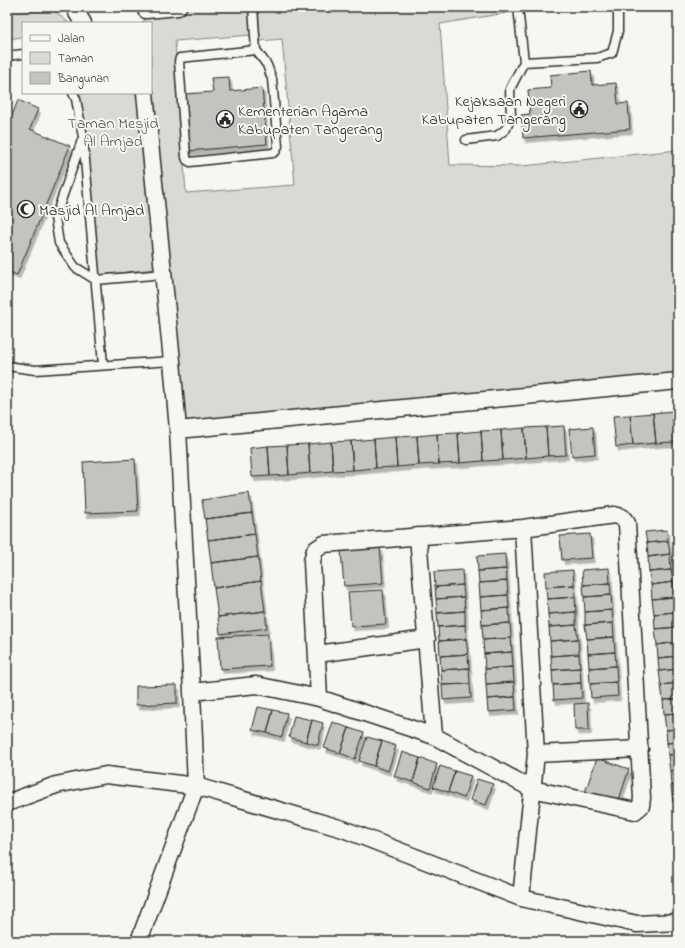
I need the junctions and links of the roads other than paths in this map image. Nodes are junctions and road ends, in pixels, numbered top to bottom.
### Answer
1 (76, 7) edge
2 (178, 7) edge
3 (254, 7) edge
4 (518, 7) edge
5 (618, 7) edge
6 (144, 13) edge
7 (83, 22) edge
8 (256, 50) junction
9 (22, 54) edge
10 (7, 56) edge
11 (524, 62) junction
12 (73, 94) edge
13 (145, 94) edge
14 (83, 137) junction
15 (466, 140) dead end
16 (164, 274) junction
17 (96, 280) junction
18 (172, 360) junction
19 (104, 365) junction
20 (7, 366) edge
21 (678, 381) edge
22 (178, 430) junction
23 (523, 528) junction
24 (418, 536) junction
25 (427, 639) junction
26 (317, 654) junction
27 (192, 692) junction
28 (319, 698) junction
29 (434, 736) junction
30 (640, 749) junction
31 (536, 754) junction
32 (196, 786) junction
33 (532, 789) junction
34 (7, 803) edge
35 (521, 898) junction
36 (678, 922) edge
37 (139, 941) edge

1 - 7 street
2 - 6 street
3 - 8 lane
4 - 11 lane
5 - 11 lane
8 - 8 lane
9 - 10 lane
11 - 15 lane
12 - 14 lane
13 - 16 street
14 - 17 lane
14 - 17 lane
16 - 17 lane
16 - 18 street
17 - 19 lane
18 - 19 lane
18 - 22 street
19 - 20 lane
21 - 22 street
22 - 27 street
23 - 24 street
23 - 30 street
23 - 31 street
24 - 25 street
24 - 26 street
25 - 26 street
25 - 29 street
26 - 28 street
27 - 28 street
27 - 32 street
28 - 29 street
29 - 33 street
30 - 31 street
30 - 33 street
31 - 33 street
32 - 34 street
32 - 35 street
32 - 37 street
33 - 35 street
35 - 36 street

